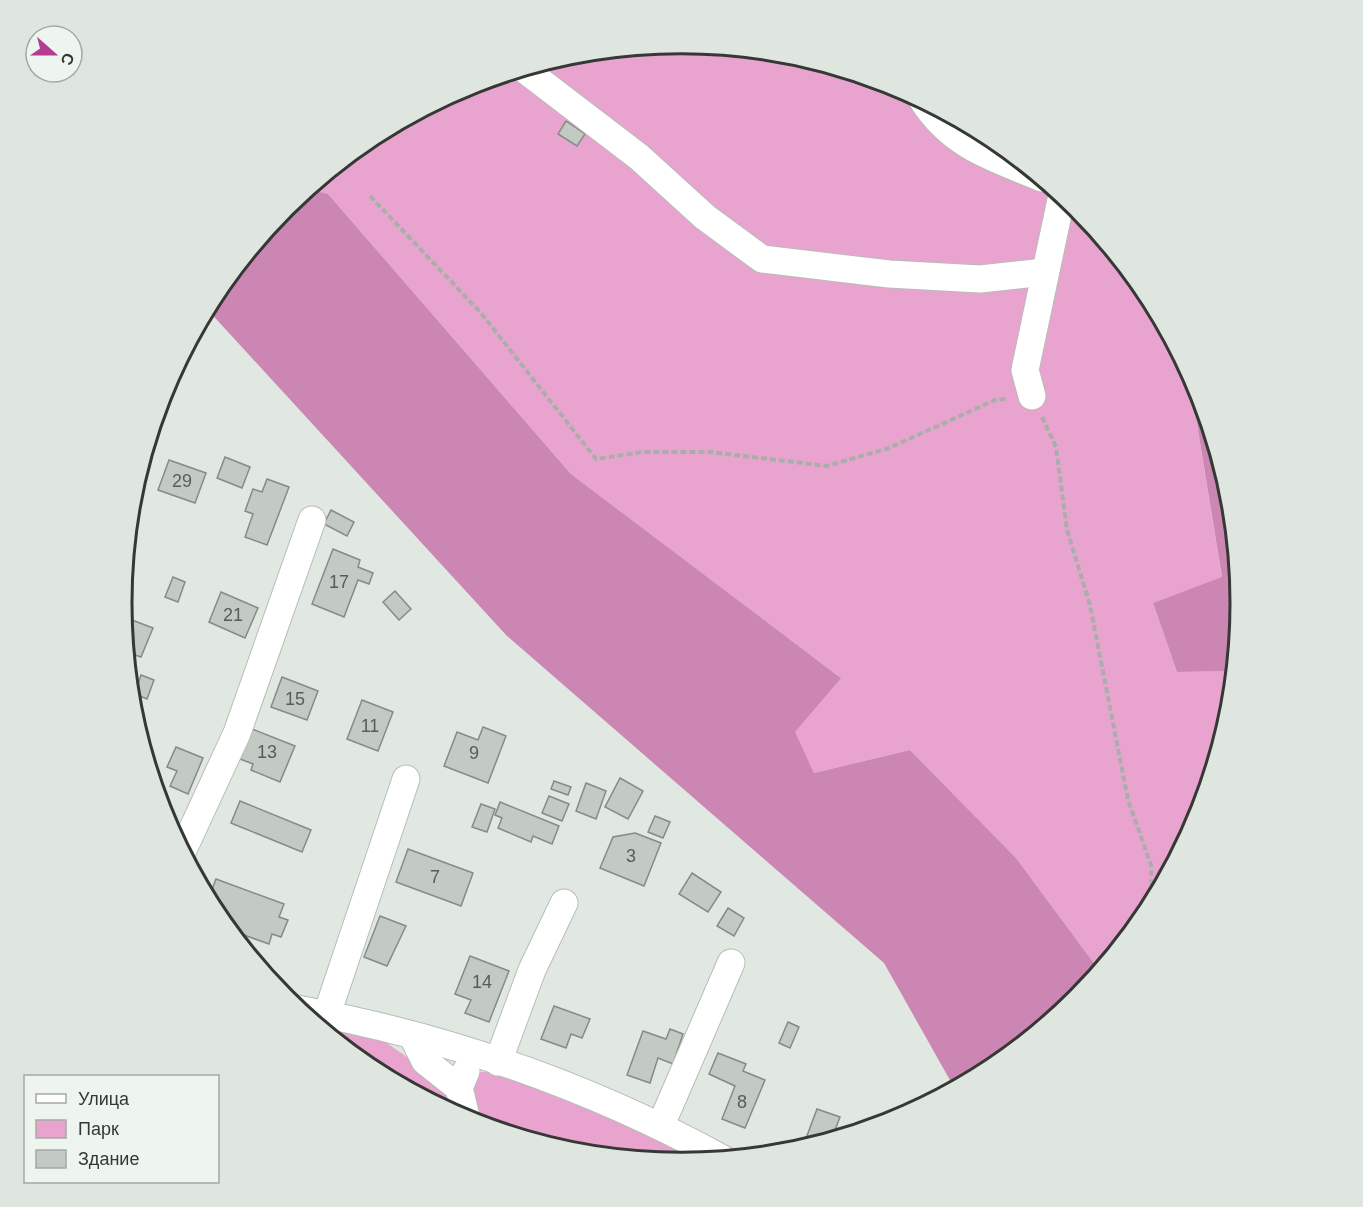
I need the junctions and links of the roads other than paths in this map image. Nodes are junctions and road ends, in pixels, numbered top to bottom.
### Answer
1 (532, 75) edge
2 (932, 115) edge
3 (1013, 166) edge
4 (1060, 205) edge
5 (1044, 272) junction
6 (1032, 396) road end
7 (312, 520) dead end
8 (406, 779) dead end
9 (187, 842) edge
10 (564, 903) dead end
11 (731, 963) dead end
12 (314, 1012) edge
13 (327, 1014) junction
14 (412, 1035) junction
15 (473, 1053) junction
16 (498, 1062) junction
17 (459, 1088) junction
18 (464, 1108) edge
19 (661, 1125) junction
20 (711, 1152) edge

1 - 5 street
2 - 3 street
4 - 5 street
5 - 6 street
7 - 9 street
8 - 13 street
10 - 16 street
11 - 19 street
12 - 13 street
13 - 14 street
14 - 15 street
14 - 17 street
15 - 16 street
15 - 17 street
16 - 19 street
17 - 18 street
19 - 20 street

